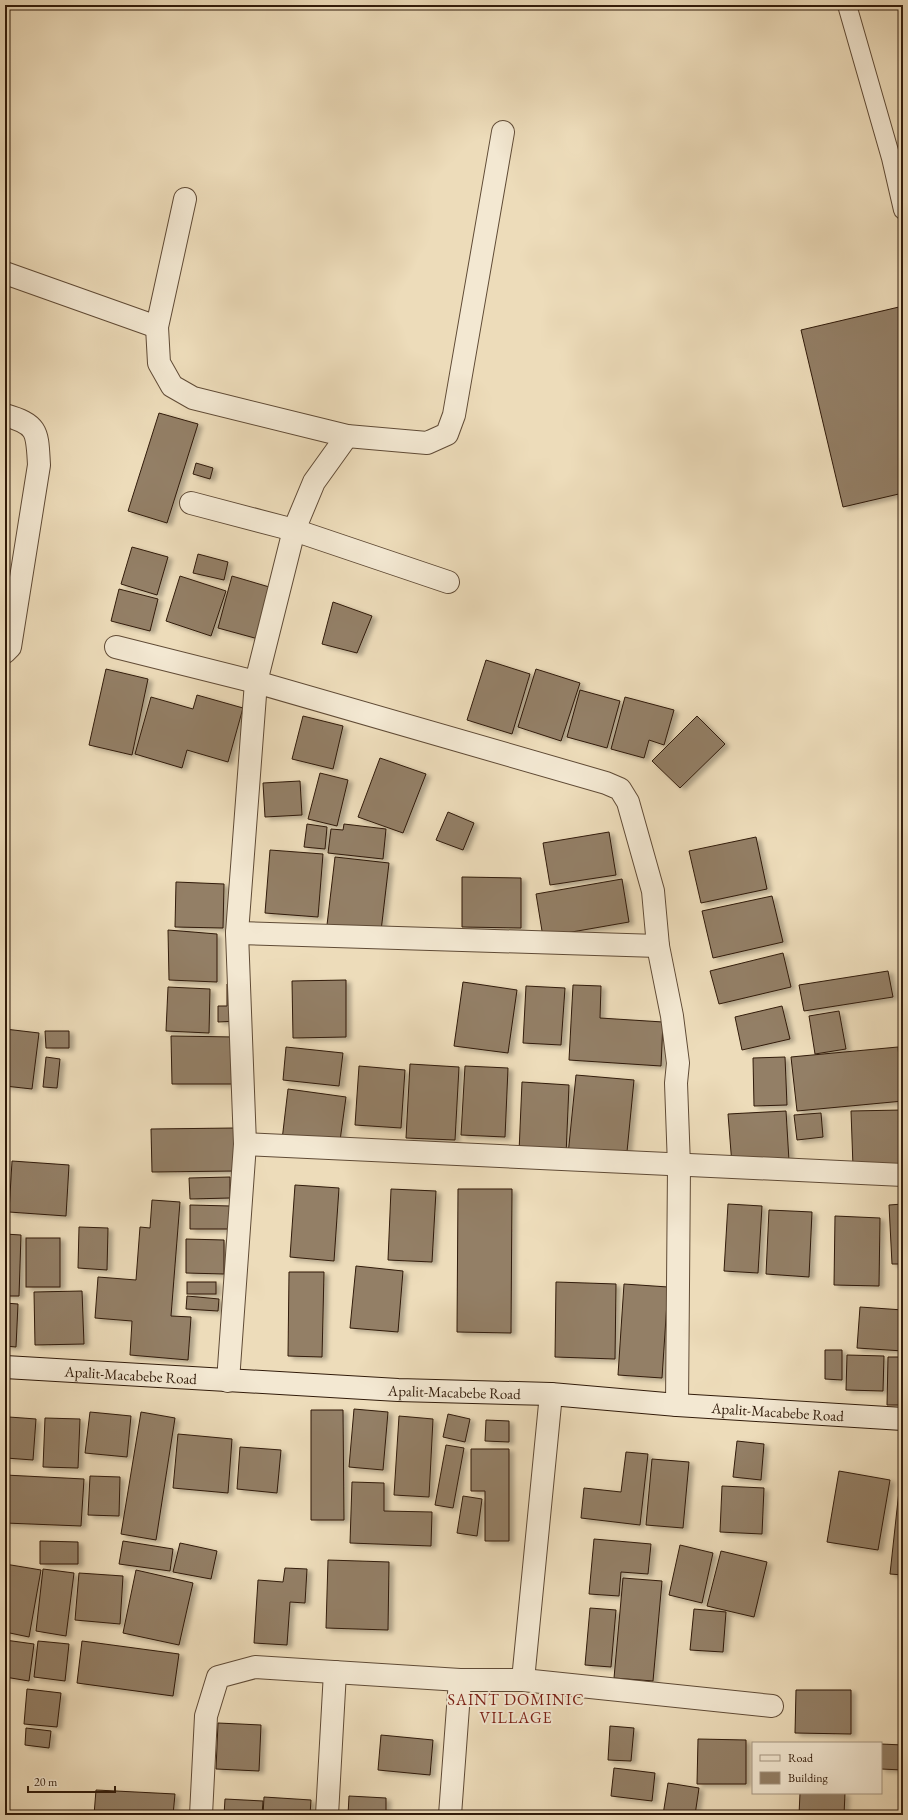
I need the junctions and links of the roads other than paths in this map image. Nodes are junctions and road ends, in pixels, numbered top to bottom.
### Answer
1 (847, 5) edge
2 (503, 132) dead end
3 (185, 199) dead end
4 (903, 210) edge
5 (5, 273) edge
6 (157, 327) junction
7 (5, 415) edge
8 (347, 436) junction
9 (191, 503) dead end
10 (294, 530) junction
11 (448, 582) dead end
12 (116, 647) dead end
13 (5, 652) edge
14 (256, 682) junction
15 (237, 933) junction
16 (658, 946) junction
17 (245, 1144) junction
18 (679, 1166) junction
19 (903, 1175) edge
20 (5, 1367) edge
21 (228, 1381) junction
22 (551, 1394) junction
23 (677, 1405) junction
24 (903, 1419) edge
25 (335, 1672) junction
26 (460, 1680) junction
27 (523, 1680) junction
28 (772, 1706) dead end
29 (201, 1815) edge
30 (327, 1815) edge
31 (450, 1815) edge

1 - 4 lane
2 - 8 street
3 - 6 street
5 - 6 street
6 - 8 street
7 - 13 street
8 - 10 street
9 - 10 street
10 - 11 street
10 - 14 street
12 - 14 street
14 - 15 street
14 - 16 street
15 - 16 street
15 - 17 street
16 - 18 street
17 - 18 street
17 - 21 street
18 - 19 street
18 - 23 street
20 - 21 street, Apalit-Macabebe Road
21 - 22 street, Apalit-Macabebe Road
22 - 23 street, Apalit-Macabebe Road
22 - 27 street
23 - 24 street, Apalit-Macabebe Road
25 - 26 street
25 - 29 street
25 - 30 street
26 - 27 street
26 - 31 street
27 - 28 street

